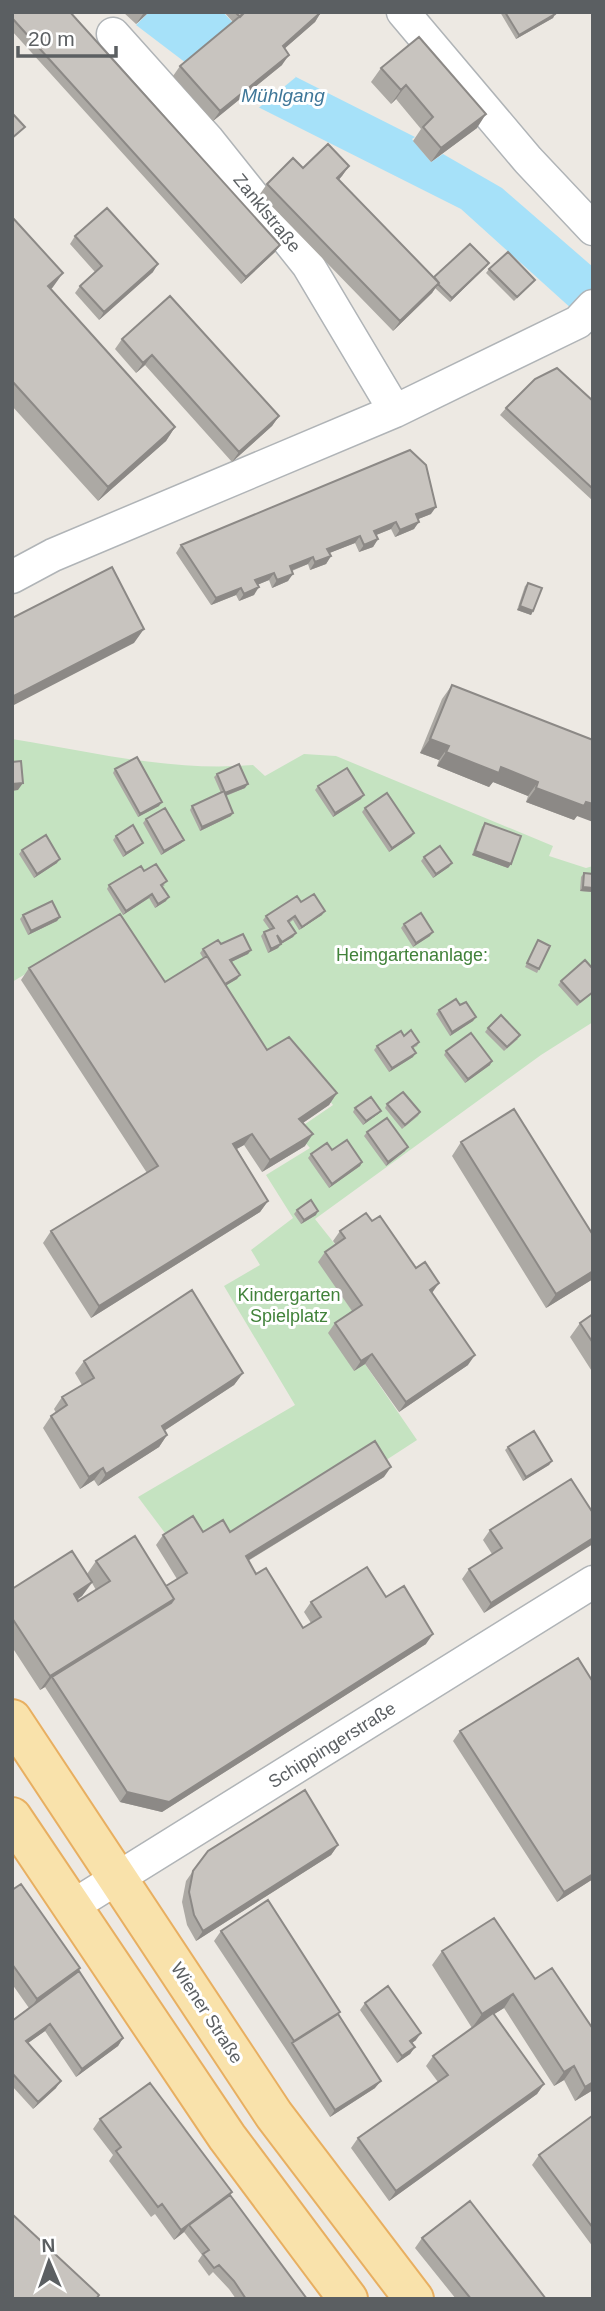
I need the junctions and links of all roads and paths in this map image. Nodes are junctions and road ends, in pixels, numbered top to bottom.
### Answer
1 (403, 12) edge
2 (113, 34) dead end
3 (593, 229) edge
4 (585, 314) edge
5 (395, 411) junction
6 (12, 577) edge
7 (593, 1582) edge
8 (12, 1719) edge
9 (12, 1816) edge
10 (118, 1879) junction
11 (71, 1907) junction
12 (348, 2299) edge
13 (414, 2299) edge

1 - 3 street
2 - 5 street, Zanklstraße
4 - 5 street
5 - 6 street
7 - 10 street, Schippingerstraße
8 - 10 main road, Wiener Straße
9 - 11 main road
10 - 11 street, Schippingerstraße
10 - 13 main road, Wiener Straße
11 - 12 main road

